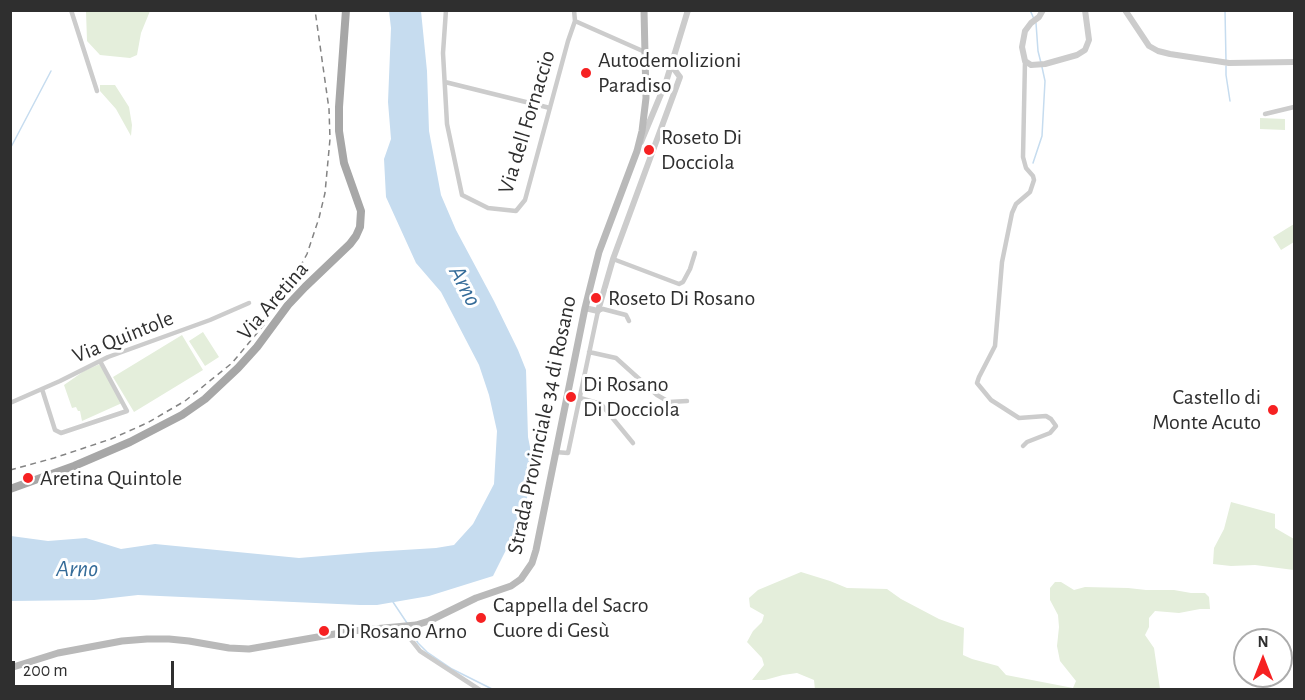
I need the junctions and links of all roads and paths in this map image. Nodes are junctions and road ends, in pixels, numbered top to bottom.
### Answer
1 (71, 10) edge
2 (346, 10) edge
3 (446, 10) edge
4 (574, 10) edge
5 (644, 10) edge
6 (688, 10) edge
7 (1043, 10) edge
8 (1085, 10) edge
9 (1125, 10) edge
10 (575, 21) junction
11 (645, 51) junction
12 (1024, 61) junction
13 (1294, 62) edge
14 (671, 65) junction
15 (445, 82) junction
16 (98, 91) dead end
17 (1294, 107) edge
18 (550, 108) junction
19 (1265, 114) dead end
20 (638, 151) junction
21 (695, 253) dead end
22 (613, 259) junction
23 (249, 303) dead end
24 (585, 308) junction
25 (598, 310) junction
26 (629, 321) dead end
27 (589, 352) junction
28 (100, 361) junction
29 (42, 389) junction
30 (580, 398) junction
31 (687, 401) dead end
32 (10, 403) edge
33 (633, 443) dead end
34 (1023, 446) dead end
35 (555, 452) junction
36 (10, 489) edge
37 (408, 626) junction
38 (10, 668) edge
39 (480, 690) edge

1 - 16 street
2 - 36 main road, Via Aretina
3 - 15 street, Via dell Fornaccio
4 - 10 street
5 - 11 main road, Strada Provinciale 34 di Rosano
6 - 14 street
7 - 12 street
8 - 12 street
9 - 13 street
10 - 11 street
10 - 18 street, Via dell Fornaccio
11 - 20 main road, Strada Provinciale 34 di Rosano
12 - 34 street
14 - 20 street
14 - 22 street
15 - 18 street
15 - 18 street, Via dell Fornaccio
17 - 19 street
20 - 24 main road, Strada Provinciale 34 di Rosano
21 - 22 street
22 - 25 street
23 - 28 street, Via Quintole
24 - 25 street
24 - 35 main road, Strada Provinciale 34 di Rosano
25 - 26 street
25 - 27 street
27 - 30 street
27 - 31 street
28 - 29 street, Via Quintole
28 - 29 street
29 - 32 street, Via Quintole
30 - 33 street
30 - 35 street
35 - 37 main road, Strada Provinciale 34 di Rosano
37 - 38 main road, Strada Provinciale 34 di Rosano
37 - 39 street

